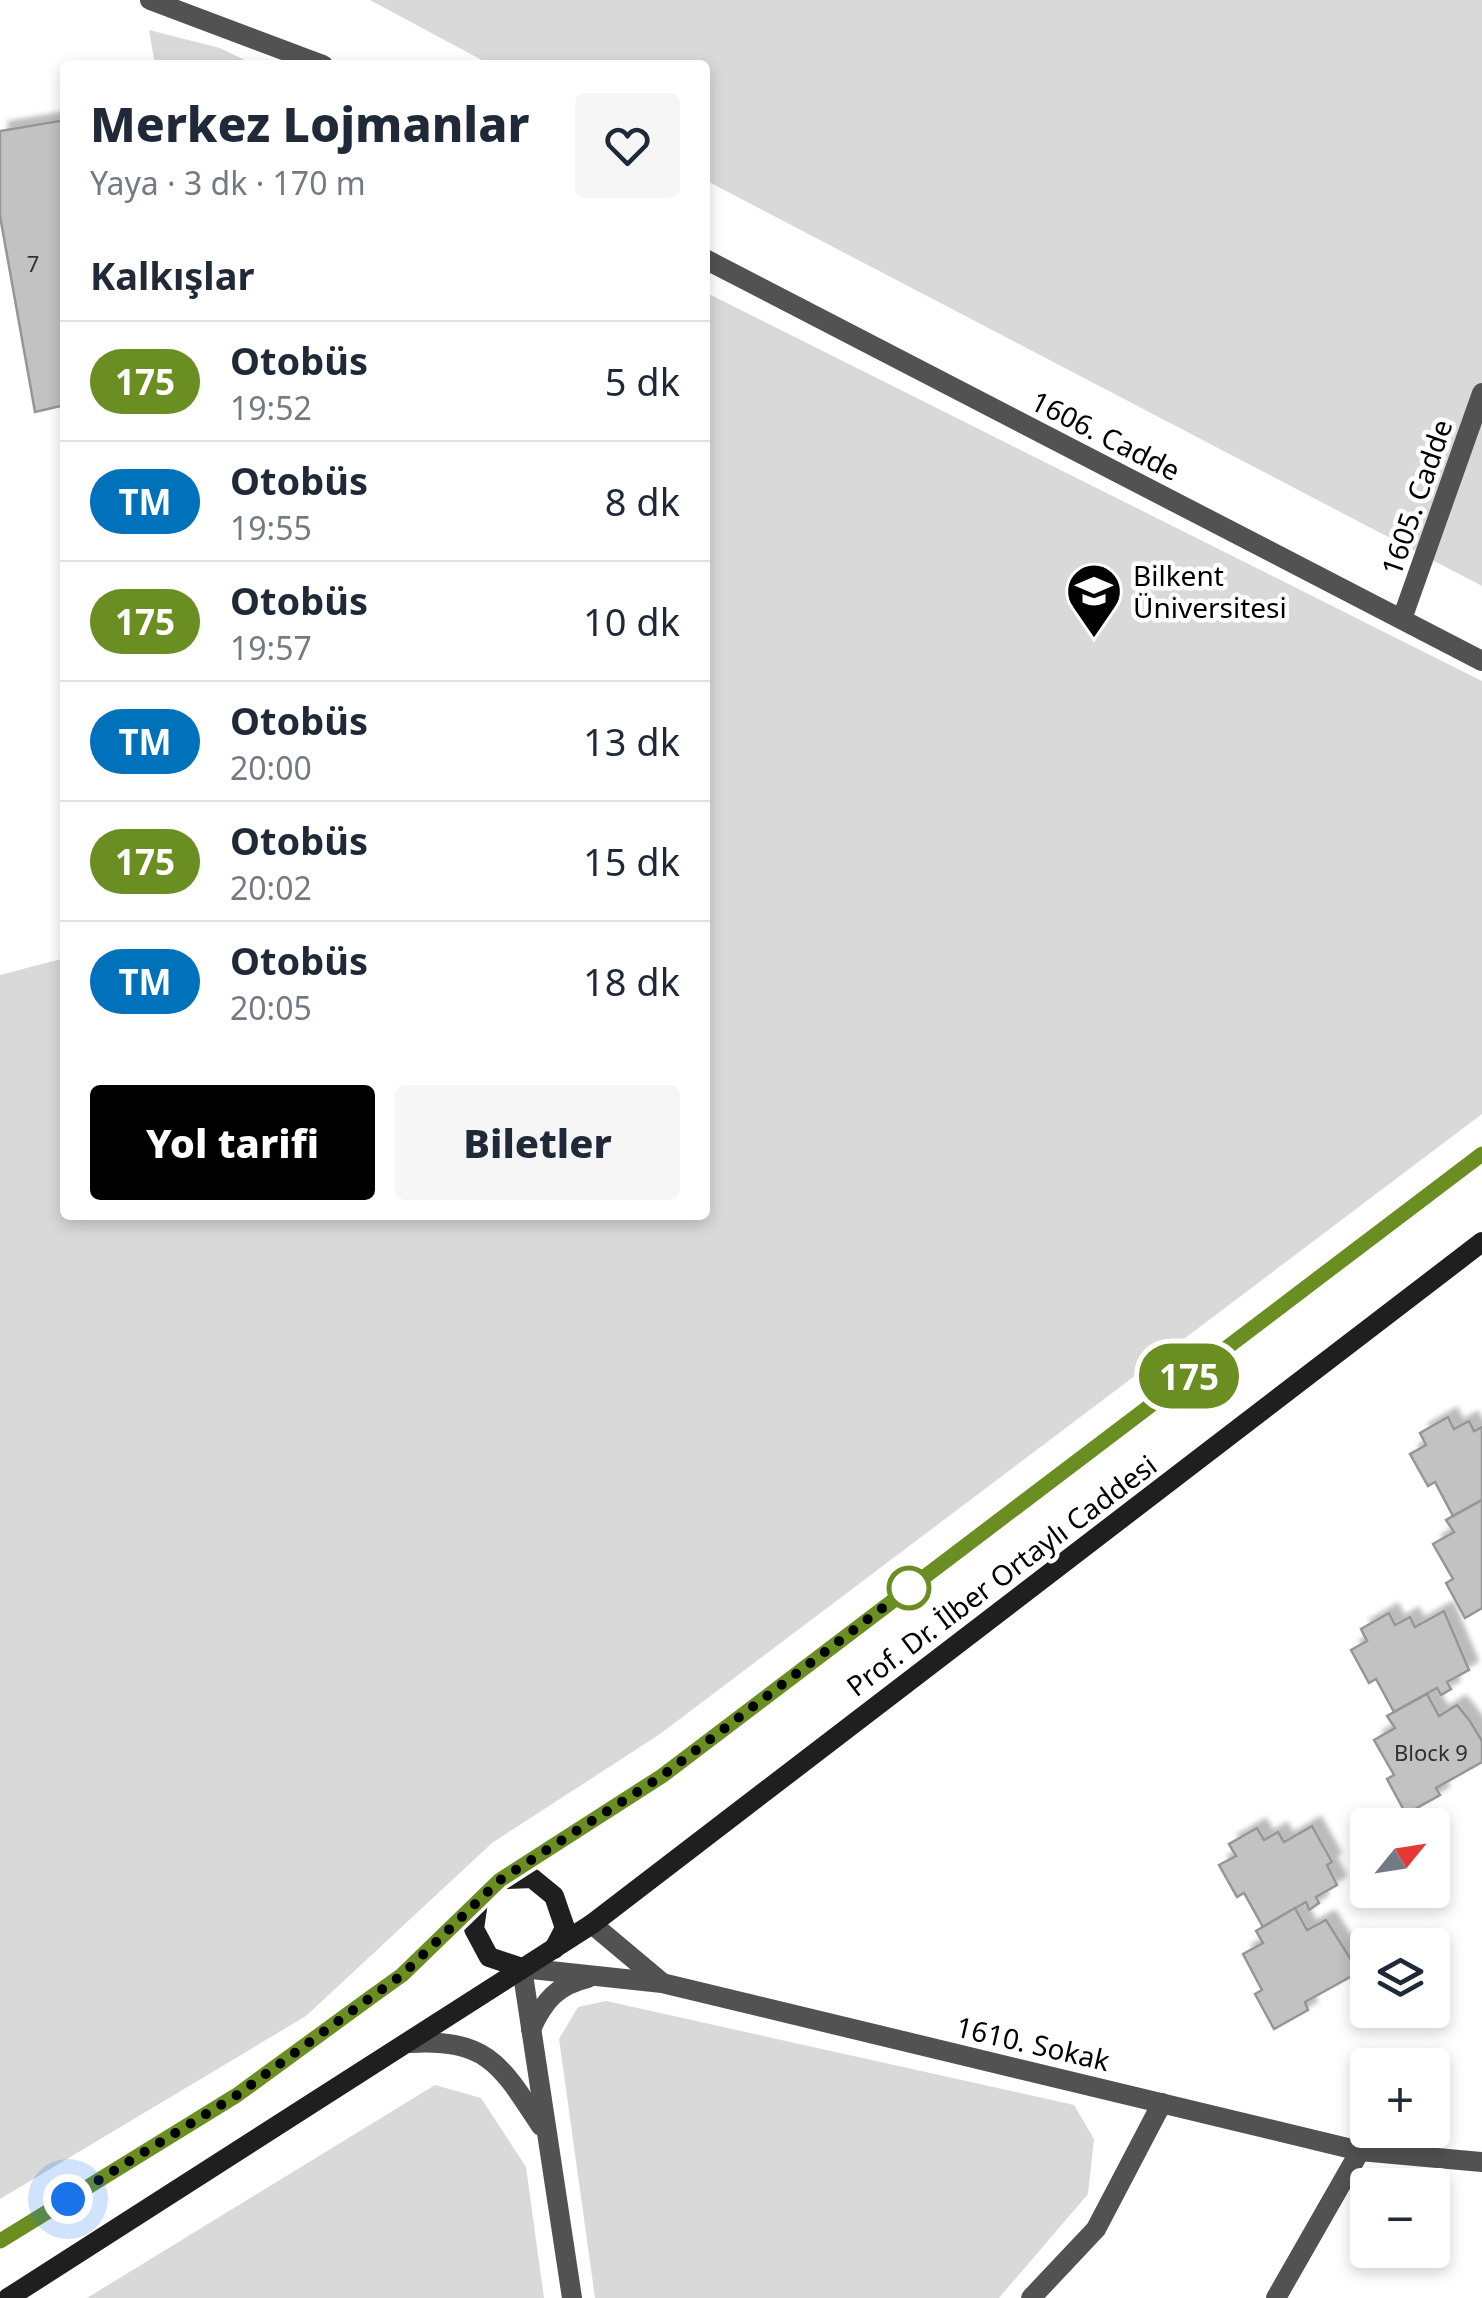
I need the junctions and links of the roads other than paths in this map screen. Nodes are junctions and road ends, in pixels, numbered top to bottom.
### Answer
1 (150, 0) edge
2 (309, 60) edge
3 (710, 262) edge
4 (1482, 393) edge
5 (1402, 619) junction
6 (1482, 661) edge
7 (1482, 1154) edge
8 (1482, 1242) edge
9 (500, 1880) junction
10 (478, 1902) junction
11 (592, 1924) junction
12 (554, 1950) junction
13 (522, 1968) junction
14 (600, 1974) junction
15 (662, 1983) junction
16 (530, 2030) junction
17 (410, 2043) junction
18 (1162, 2103) junction
19 (544, 2130) junction
20 (1360, 2151) junction
21 (1482, 2162) edge
22 (0, 2241) edge
23 (8, 2298) edge
24 (572, 2298) edge
25 (1031, 2298) edge
26 (1276, 2298) edge

1 - 2 street
3 - 5 street, 1606. Cadde
4 - 5 street, 1605. Cadde
5 - 6 street, 1606. Cadde
7 - 9 street, Prof. Dr. İlber Ortaylı Caddesi
8 - 11 street, Prof. Dr. İlber Ortaylı Caddesi
9 - 10 street, Prof. Dr. İlber Ortaylı Caddesi
9 - 12 street
10 - 13 street
10 - 22 street, Prof. Dr. İlber Ortaylı Caddesi
11 - 12 street, Prof. Dr. İlber Ortaylı Caddesi
11 - 15 street, 1610. Sokak
12 - 13 street, Prof. Dr. İlber Ortaylı Caddesi
13 - 14 street
13 - 16 street
13 - 17 street, Prof. Dr. İlber Ortaylı Caddesi
14 - 15 street
14 - 16 street
15 - 18 street, 1610. Sokak
16 - 19 street
17 - 19 street
17 - 23 street, Prof. Dr. İlber Ortaylı Caddesi
18 - 20 street, 1610. Sokak
18 - 25 street
19 - 24 street
20 - 21 street, 1610. Sokak
20 - 26 street

